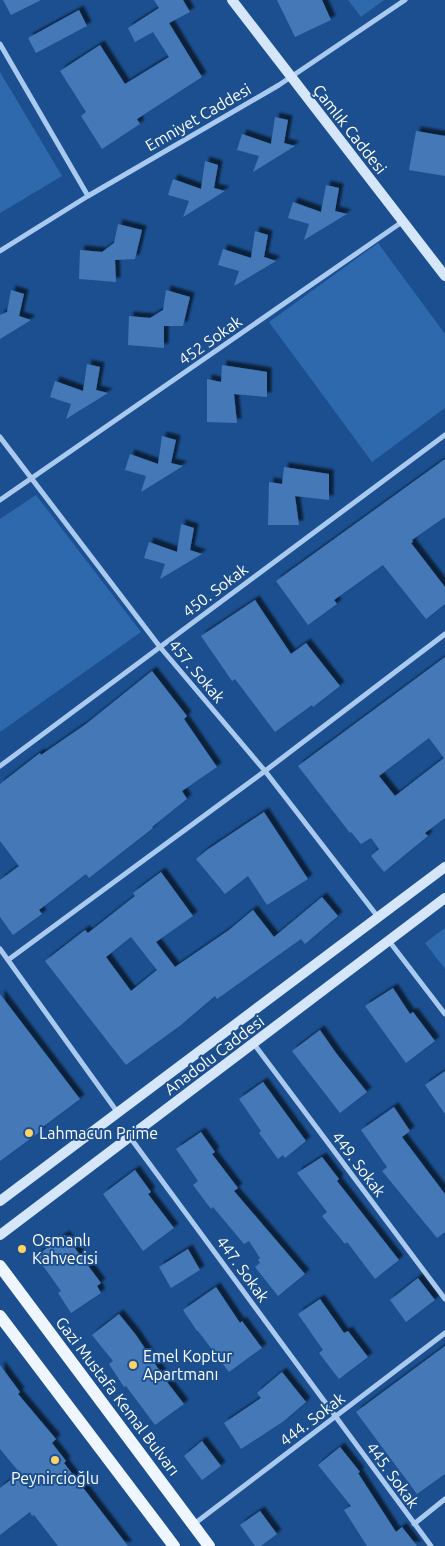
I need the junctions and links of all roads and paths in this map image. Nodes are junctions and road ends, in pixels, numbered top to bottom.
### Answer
1 (232, 0) edge
2 (405, 0) edge
3 (0, 44) edge
4 (291, 77) junction
5 (88, 196) junction
6 (402, 222) junction
7 (0, 251) edge
8 (445, 276) edge
9 (445, 434) edge
10 (0, 437) edge
11 (32, 479) junction
12 (0, 500) edge
13 (445, 634) edge
14 (160, 647) junction
15 (0, 766) edge
16 (265, 771) junction
17 (445, 867) edge
18 (445, 898) edge
19 (378, 917) junction
20 (389, 941) junction
21 (0, 949) edge
22 (8, 960) junction
23 (445, 1014) edge
24 (254, 1044) junction
25 (118, 1112) junction
26 (129, 1136) junction
27 (0, 1201) edge
28 (0, 1235) edge
29 (0, 1266) edge
30 (445, 1299) edge
31 (0, 1316) edge
32 (445, 1333) edge
33 (336, 1417) junction
34 (445, 1499) edge
35 (194, 1524) junction
36 (414, 1524) junction
37 (174, 1546) edge
38 (209, 1546) edge
39 (431, 1546) edge

1 - 4 main road, Çamlık Caddesi
2 - 4 street, Emniyet Caddesi
3 - 5 street
4 - 5 street, Emniyet Caddesi
4 - 6 main road, Çamlık Caddesi
5 - 7 street, Emniyet Caddesi
6 - 8 main road, Çamlık Caddesi
6 - 11 street, 452 Sokak
9 - 14 street, 450. Sokak
10 - 11 street, 457. Sokak
11 - 12 street, 452 Sokak
11 - 14 street, 457. Sokak
13 - 16 street
14 - 15 street, 450. Sokak
14 - 16 street, 457. Sokak
16 - 19 street, 457. Sokak
16 - 22 street
17 - 19 main road, Anadolu Caddesi
18 - 20 main road, Anadolu Caddesi
19 - 25 main road, Anadolu Caddesi
20 - 23 street
20 - 24 main road, Anadolu Caddesi
21 - 22 street
22 - 25 street
24 - 26 main road, Anadolu Caddesi
24 - 30 street, 449. Sokak
25 - 27 main road, Anadolu Caddesi
26 - 28 main road, Anadolu Caddesi
26 - 33 street, 447. Sokak
29 - 35 main road, Gazi Mustafa Kemal Bulvarı
31 - 37 main road
32 - 33 street, 444. Sokak
33 - 35 street, 444. Sokak
33 - 36 street, 445. Sokak
34 - 36 street
35 - 38 main road, Gazi Mustafa Kemal Bulvarı
36 - 39 street, 445. Sokak

